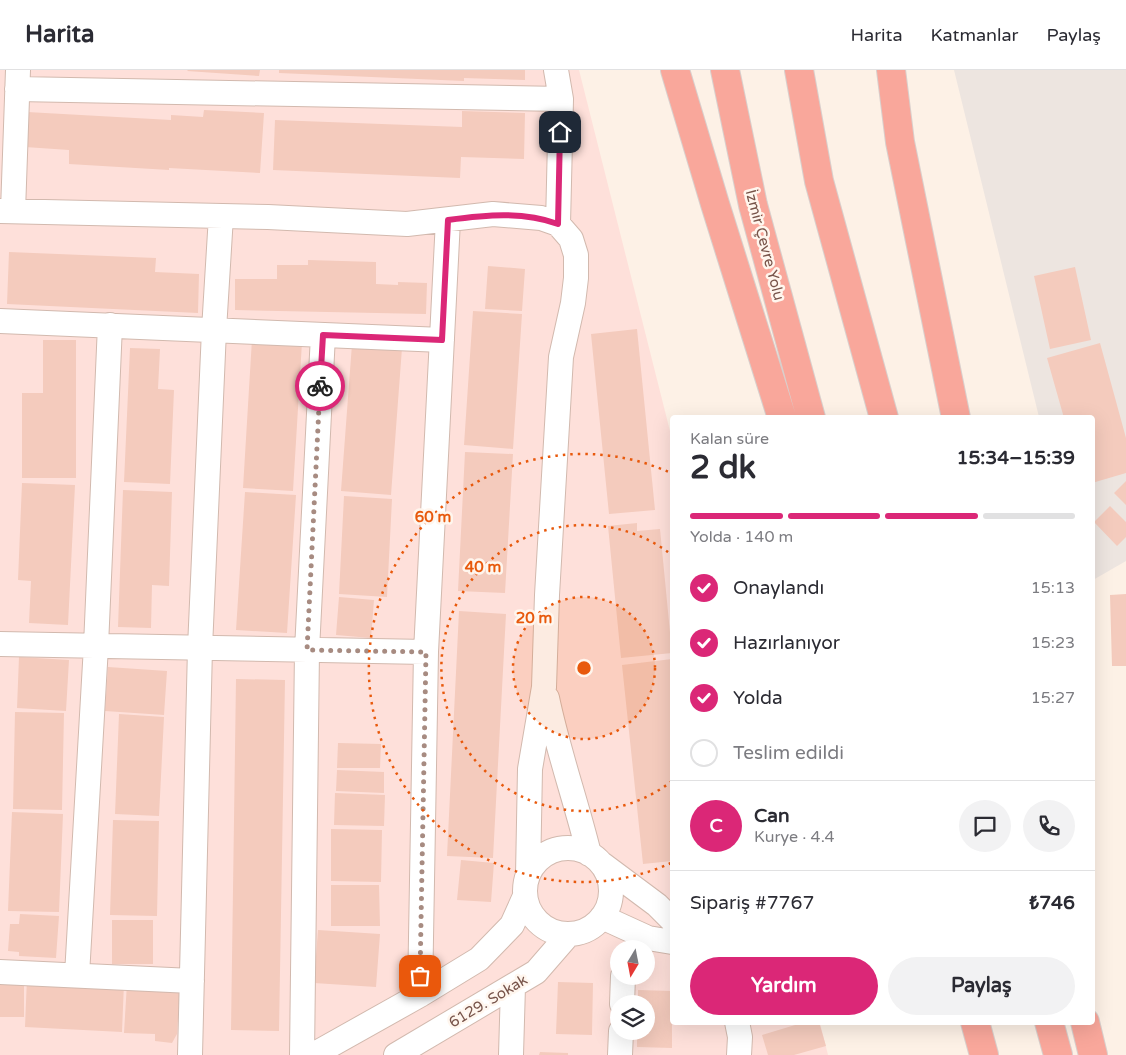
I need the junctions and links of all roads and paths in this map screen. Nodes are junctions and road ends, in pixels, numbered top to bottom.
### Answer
1 (556, 70) edge
2 (675, 70) edge
3 (725, 70) edge
4 (799, 70) edge
5 (891, 70) edge
6 (18, 80) edge
7 (561, 99) junction
8 (6, 211) edge
9 (221, 216) junction
10 (448, 220) junction
11 (558, 224) junction
12 (0, 321) edge
13 (110, 326) junction
14 (214, 330) junction
15 (323, 335) junction
16 (442, 340) junction
17 (781, 415) edge
18 (810, 415) edge
19 (883, 415) edge
20 (955, 415) edge
21 (0, 644) edge
22 (96, 646) junction
23 (200, 648) junction
24 (307, 650) junction
25 (426, 652) junction
26 (544, 686) junction
27 (595, 859) junction
28 (527, 886) junction
29 (602, 917) junction
30 (670, 918) edge
31 (569, 934) junction
32 (625, 938) edge
33 (670, 942) edge
34 (0, 972) edge
35 (77, 975) junction
36 (192, 981) junction
37 (513, 986) junction
38 (420, 995) junction
39 (738, 1025) edge
40 (976, 1025) edge
41 (1051, 1025) edge
42 (1086, 1025) edge
43 (621, 1040) edge
44 (405, 1052) edge
45 (190, 1055) edge
46 (302, 1055) edge
47 (312, 1055) edge
48 (511, 1055) edge
49 (620, 1055) edge
50 (739, 1055) edge
51 (984, 1055) edge
52 (1058, 1055) edge
53 (1093, 1055) edge

1 - 7 street
2 - 17 highway
3 - 18 highway, İzmir Çevre Yolu
4 - 19 highway
5 - 20 highway
6 - 7 street
6 - 8 street
7 - 11 street
8 - 9 street
9 - 10 street
9 - 14 street
10 - 11 street
10 - 16 street
11 - 26 street
12 - 13 street
13 - 14 street
13 - 22 street
14 - 15 street
14 - 23 street
15 - 16 street
15 - 24 street
16 - 25 street
21 - 22 street
22 - 23 street
22 - 35 street
23 - 24 street
23 - 36 street
24 - 25 street
24 - 46 street
25 - 38 street
26 - 27 street
26 - 28 street
27 - 28 street
27 - 29 street
27 - 30 street
28 - 31 street
28 - 38 street
29 - 31 street
29 - 32 street
31 - 37 street, 6129. Sokak
32 - 33 street
34 - 35 street
35 - 36 street
36 - 45 street
37 - 44 street, 6129. Sokak
37 - 48 street
38 - 47 street
39 - 50 street
40 - 51 highway
41 - 52 highway
42 - 53 highway
43 - 49 street

